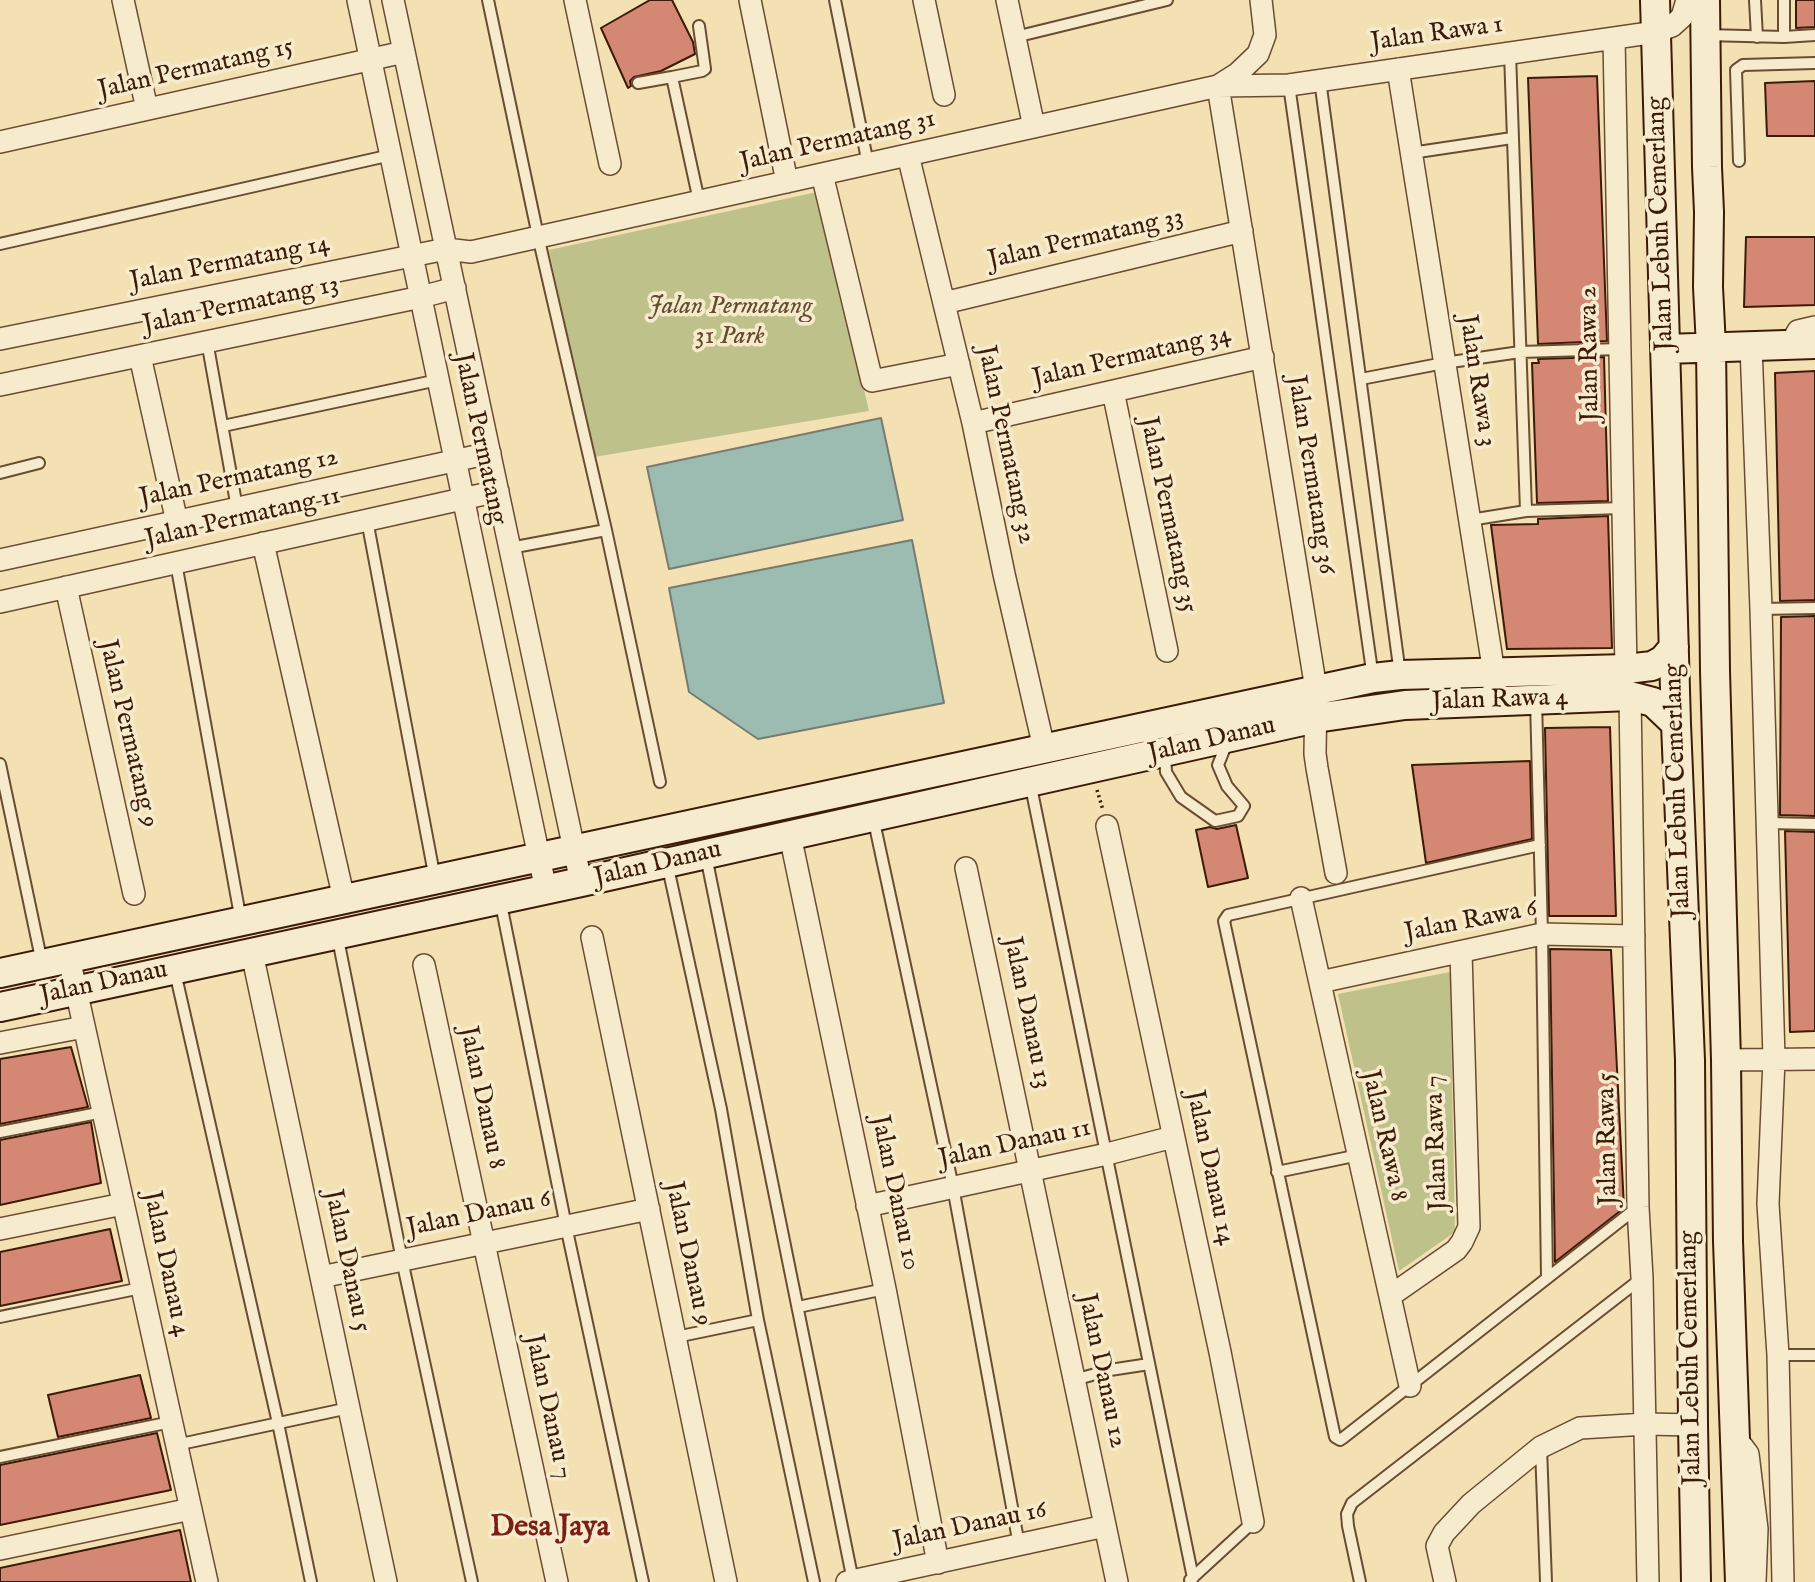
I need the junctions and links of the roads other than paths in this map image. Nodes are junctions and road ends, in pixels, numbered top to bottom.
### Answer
1 (123, 0) edge
2 (358, 0) edge
3 (393, 0) edge
4 (488, 0) edge
5 (575, 0) edge
6 (750, 0) edge
7 (835, 0) edge
8 (924, 0) edge
9 (1007, 0) edge
10 (1167, 0) edge
11 (1261, 0) edge
12 (1655, 0) edge
13 (1688, 0) edge
14 (1705, 0) edge
15 (1755, 0) edge
16 (1784, 0) edge
17 (699, 26) dead end
18 (1656, 32) junction
19 (1705, 35) junction
20 (1815, 35) edge
21 (1015, 37) junction
22 (1757, 37) junction
23 (1784, 37) junction
24 (1614, 38) junction
25 (404, 52) junction
26 (1510, 53) junction
27 (370, 59) junction
28 (1815, 64) edge
29 (1398, 69) junction
30 (672, 77) junction
31 (1320, 80) junction
32 (638, 83) dead end
33 (1289, 85) junction
34 (1218, 86) junction
35 (944, 95) dead end
36 (147, 110) junction
37 (1034, 127) junction
38 (1513, 138) junction
39 (0, 142) edge
40 (1411, 153) junction
41 (391, 155) junction
42 (908, 155) junction
43 (1739, 161) dead end
44 (610, 164) dead end
45 (868, 164) junction
46 (822, 174) junction
47 (788, 182) junction
48 (699, 201) junction
49 (1242, 231) junction
50 (538, 236) junction
51 (0, 244) edge
52 (446, 249) junction
53 (471, 252) junction
54 (412, 256) junction
55 (455, 288) junction
56 (421, 297) junction
57 (944, 303) junction
58 (1815, 327) edge
59 (0, 338) edge
60 (207, 341) junction
61 (1802, 344) edge
62 (1751, 346) junction
63 (1711, 347) junction
64 (1619, 348) junction
65 (1666, 349) junction
66 (1521, 352) junction
67 (140, 356) junction
68 (1263, 358) junction
69 (1444, 363) junction
70 (959, 365) junction
71 (1361, 379) junction
72 (438, 380) junction
73 (1711, 383) junction
74 (0, 385) edge
75 (1113, 391) junction
76 (973, 423) junction
77 (223, 426) junction
78 (490, 453) junction
79 (456, 461) junction
80 (39, 463) dead end
81 (0, 473) edge
82 (498, 491) junction
83 (464, 499) junction
84 (237, 508) junction
85 (1623, 508) junction
86 (1526, 511) junction
87 (366, 520) junction
88 (1469, 520) junction
89 (177, 522) junction
90 (606, 530) junction
91 (264, 543) junction
92 (510, 548) junction
93 (0, 560) edge
94 (176, 563) junction
95 (66, 587) junction
96 (0, 602) edge
97 (1815, 608) edge
98 (1761, 609) junction
99 (1674, 648) junction
100 (1167, 651) dead end
101 (1494, 673) junction
102 (1387, 676) junction
103 (1628, 682) junction
104 (1316, 689) junction
105 (1535, 700) junction
106 (1494, 701) junction
107 (1316, 718) junction
108 (1676, 724) junction
109 (1229, 737) junction
110 (1044, 748) junction
111 (1165, 752) junction
112 (0, 764) edge
113 (660, 782) dead end
114 (1030, 782) junction
115 (873, 817) junction
116 (1767, 823) junction
117 (1815, 824) edge
118 (1107, 826) road end
119 (790, 835) junction
120 (1540, 845) junction
121 (574, 849) junction
122 (705, 854) junction
123 (539, 856) junction
124 (667, 863) junction
125 (966, 868) dead end
126 (1336, 873) dead end
127 (435, 879) junction
128 (581, 882) junction
129 (546, 890) junction
130 (134, 894) dead end
131 (1301, 898) junction
132 (344, 899) junction
133 (500, 899) junction
134 (241, 921) junction
135 (337, 934) junction
136 (1542, 934) junction
137 (1634, 936) junction
138 (592, 937) dead end
139 (1461, 952) junction
140 (251, 953) junction
141 (56, 961) junction
142 (424, 965) dead end
143 (174, 969) junction
144 (0, 973) edge
145 (1320, 982) junction
146 (76, 990) junction
147 (0, 1007) edge
148 (84, 1027) junction
149 (0, 1043) edge
150 (1774, 1059) junction
151 (1815, 1059) edge
152 (1726, 1060) junction
153 (1727, 1098) junction
154 (103, 1112) junction
155 (0, 1132) edge
156 (1173, 1137) junction
157 (1107, 1154) junction
158 (1359, 1155) junction
159 (1031, 1170) junction
160 (1277, 1172) junction
161 (953, 1187) junction
162 (123, 1204) junction
163 (867, 1206) junction
164 (1638, 1207) junction
165 (649, 1209) junction
166 (566, 1226) junction
167 (0, 1229) edge
168 (483, 1243) junction
169 (402, 1260) junction
170 (321, 1277) junction
171 (1547, 1278) junction
172 (1642, 1278) junction
173 (141, 1288) junction
174 (885, 1289) junction
175 (1390, 1296) junction
176 (798, 1307) junction
177 (0, 1317) edge
178 (758, 1320) junction
179 (676, 1337) junction
180 (1778, 1355) junction
181 (1815, 1355) edge
182 (1149, 1364) junction
183 (1074, 1380) junction
184 (1410, 1386) junction
185 (349, 1408) junction
186 (172, 1422) junction
187 (278, 1423) junction
188 (1638, 1424) junction
189 (1693, 1424) junction
190 (1734, 1436) junction
191 (176, 1445) junction
192 (1541, 1447) junction
193 (0, 1457) edge
194 (191, 1509) junction
195 (1253, 1522) joint
196 (1105, 1526) junction
197 (1019, 1545) junction
198 (0, 1549) edge
199 (938, 1563) junction
200 (1190, 1580) edge
201 (850, 1581) edge
202 (207, 1582) edge
203 (311, 1582) edge
204 (386, 1582) edge
205 (472, 1582) edge
206 (557, 1582) edge
207 (643, 1582) edge
208 (726, 1582) edge
209 (814, 1582) edge
210 (1117, 1582) edge
211 (1360, 1582) edge
212 (1445, 1582) edge
213 (1546, 1582) edge
214 (1648, 1582) edge
215 (1696, 1582) edge
216 (1740, 1582) edge
217 (1755, 1582) edge
218 (1783, 1582) edge

1 - 36 street
2 - 27 street, Jalan Permatang
3 - 25 street, Jalan Permatang
4 - 50 lane
5 - 44 street
6 - 47 street
7 - 45 lane
8 - 35 street
9 - 21 street
10 - 21 lane
11 - 34 street
12 - 18 street, Jalan Lebuh Cemerlang
13 - 18 street, Jalan Rawa 1
14 - 19 street, Jalan Lebuh Cemerlang
15 - 22 lane
16 - 23 lane
17 - 30 lane
18 - 24 street, Jalan Rawa 1
18 - 65 street, Jalan Lebuh Cemerlang
19 - 22 lane
19 - 63 street, Jalan Lebuh Cemerlang
20 - 23 lane
21 - 37 street
22 - 23 lane
24 - 26 street, Jalan Rawa 1
24 - 64 street, Jalan Rawa 2
25 - 27 street, Jalan Permatang 15
25 - 52 street, Jalan Permatang
26 - 29 street, Jalan Rawa 1
26 - 38 lane
27 - 36 street, Jalan Permatang 15
27 - 41 street, Jalan Permatang
28 - 43 lane
29 - 31 street, Jalan Rawa 1
29 - 40 street, Jalan Rawa 3
30 - 32 lane
30 - 48 lane
31 - 33 street, Jalan Rawa 1
31 - 71 lane
33 - 34 street, Jalan Rawa 1
33 - 102 lane
34 - 37 street, Jalan Permatang 31
34 - 49 street, Jalan Permatang 36
36 - 39 street, Jalan Permatang 15
37 - 42 street, Jalan Permatang 31
38 - 40 lane
38 - 66 lane
40 - 69 street, Jalan Rawa 3
41 - 51 lane
41 - 54 street, Jalan Permatang
42 - 45 street, Jalan Permatang 31
42 - 57 street, Jalan Permatang 32
45 - 46 street, Jalan Permatang 31
46 - 47 street, Jalan Permatang 31
46 - 70 street
47 - 48 street, Jalan Permatang 31
48 - 50 street, Jalan Permatang 31
49 - 57 street, Jalan Permatang 33
49 - 68 street, Jalan Permatang 36
50 - 53 street, Jalan Permatang 31
50 - 90 lane
52 - 53 street, Jalan Permatang 14
52 - 54 street, Jalan Permatang 14
52 - 55 street, Jalan Permatang
53 - 55 street
54 - 56 street, Jalan Permatang
54 - 59 street, Jalan Permatang 14
55 - 56 street, Jalan Permatang 13
55 - 78 street, Jalan Permatang
56 - 60 street, Jalan Permatang 13
56 - 72 street, Jalan Permatang
57 - 70 street, Jalan Permatang 32
58 - 61 street
60 - 67 street, Jalan Permatang 13
60 - 77 lane
61 - 62 street
62 - 63 street
62 - 73 street
62 - 98 street
63 - 65 street
63 - 73 street, Jalan Lebuh Cemerlang
64 - 66 lane
64 - 85 street, Jalan Rawa 2
65 - 99 street, Jalan Lebuh Cemerlang
66 - 69 lane
66 - 86 lane
67 - 74 street, Jalan Permatang 13
67 - 89 street
68 - 75 street, Jalan Permatang 34
68 - 104 street, Jalan Permatang 36
69 - 71 lane
69 - 88 street, Jalan Rawa 3
70 - 76 street, Jalan Permatang 32
71 - 102 lane
72 - 77 lane
72 - 79 street, Jalan Permatang
73 - 152 street, Jalan Lebuh Cemerlang
75 - 76 street, Jalan Permatang 34
75 - 100 street, Jalan Permatang 35
76 - 110 street, Jalan Permatang 32
77 - 84 lane
78 - 79 street, Jalan Permatang 12
78 - 82 street, Jalan Permatang
79 - 83 street, Jalan Permatang
79 - 84 street, Jalan Permatang 12
80 - 81 lane
82 - 83 street, Jalan Permatang 11
82 - 92 street, Jalan Permatang
83 - 87 street, Jalan Permatang 11
83 - 123 street, Jalan Permatang
84 - 89 street, Jalan Permatang 12
85 - 86 lane
85 - 103 street, Jalan Rawa 2
86 - 88 lane
87 - 91 street, Jalan Permatang 11
87 - 127 lane
88 - 101 street, Jalan Rawa 3
89 - 93 street, Jalan Permatang 12
90 - 92 lane
90 - 113 lane
91 - 94 street, Jalan Permatang 11
91 - 132 street
92 - 121 street, Jalan Permatang
94 - 95 street, Jalan Permatang 11
94 - 134 lane
95 - 96 street, Jalan Permatang 11
95 - 130 street, Jalan Permatang 9
97 - 98 lane
98 - 116 street
99 - 103 street, Jalan Rawa 4
99 - 108 street, Jalan Lebuh Cemerlang
101 - 102 street, Jalan Rawa 4
101 - 103 street, Jalan Rawa 4
101 - 106 street, Jalan Rawa 3
102 - 104 street, Jalan Rawa 4
103 - 105 street, Jalan Rawa 4
103 - 108 street, Jalan Rawa 4
103 - 137 street, Jalan Rawa 5
104 - 107 street, Jalan Permatang 36
104 - 110 street, Jalan Danau
105 - 106 street, Jalan Rawa 4
105 - 120 lane
106 - 107 street, Jalan Rawa 4
107 - 109 street, Jalan Danau
107 - 126 street, Jalan Permatang 36
108 - 189 street, Jalan Lebuh Cemerlang
109 - 111 street, Jalan Danau
109 - 111 lane
110 - 121 street, Jalan Danau
111 - 114 street, Jalan Danau
112 - 141 lane
114 - 115 street, Jalan Danau
114 - 157 lane
115 - 119 street, Jalan Danau
115 - 161 lane
116 - 117 lane
116 - 150 street
118 - 156 street, Jalan Danau 14
119 - 122 street, Jalan Danau
119 - 163 street, Jalan Danau 10
120 - 131 lane
120 - 136 lane
121 - 123 street, Jalan Danau
121 - 128 street, Jalan Permatang
122 - 124 street, Jalan Danau
122 - 176 lane
123 - 127 street, Jalan Danau
123 - 129 street, Jalan Permatang
124 - 128 street, Jalan Danau
124 - 178 lane
125 - 159 street, Jalan Danau 13
127 - 132 street, Jalan Danau
128 - 129 street, Jalan Danau
129 - 133 street, Jalan Danau
131 - 145 street, Jalan Rawa 8
131 - 160 lane
132 - 134 street, Jalan Danau
133 - 135 street, Jalan Danau
133 - 166 lane
134 - 141 street, Jalan Danau
135 - 140 street, Jalan Danau
135 - 169 lane
136 - 137 street, Jalan Rawa 6
136 - 139 street, Jalan Rawa 6
136 - 171 lane
137 - 164 street, Jalan Rawa 5
138 - 165 street, Jalan Danau 9
139 - 145 street, Jalan Rawa 6
139 - 175 street, Jalan Rawa 7
140 - 143 street, Jalan Danau
140 - 170 street, Jalan Danau 5
141 - 144 street, Jalan Danau
141 - 146 street, Jalan Danau 4
142 - 168 street, Jalan Danau 8
143 - 146 street, Jalan Danau
143 - 187 lane
145 - 158 street, Jalan Rawa 8
146 - 147 street, Jalan Danau
146 - 148 street, Jalan Danau 4
148 - 149 street
148 - 154 street, Jalan Danau 4
150 - 151 street
150 - 152 street
150 - 153 street
150 - 180 street
152 - 153 street, Jalan Lebuh Cemerlang
153 - 190 street, Jalan Lebuh Cemerlang
154 - 155 lane
154 - 162 street, Jalan Danau 4
156 - 157 street, Jalan Danau 11
156 - 195 street, Jalan Danau 14
157 - 159 street, Jalan Danau 11
157 - 182 lane
158 - 160 lane
158 - 175 street, Jalan Rawa 8
159 - 161 street, Jalan Danau 11
159 - 183 street, Jalan Danau 12
160 - 184 lane
161 - 163 street, Jalan Danau 11
161 - 197 lane
162 - 167 street
162 - 173 street, Jalan Danau 4
163 - 174 street, Jalan Danau 10
164 - 171 lane
164 - 172 street, Jalan Rawa 5
165 - 166 street, Jalan Danau 6
165 - 179 street, Jalan Danau 9
166 - 168 street, Jalan Danau 6
166 - 207 lane
168 - 169 street, Jalan Danau 6
168 - 206 street, Jalan Danau 7
169 - 170 street, Jalan Danau 6
169 - 205 lane
170 - 185 street, Jalan Danau 5
171 - 184 lane
172 - 188 street, Jalan Rawa 5
172 - 211 lane
173 - 177 lane
173 - 186 street, Jalan Danau 4
174 - 176 lane
174 - 199 street, Jalan Danau 10
175 - 184 street, Jalan Rawa 8
176 - 201 lane
178 - 179 lane
178 - 209 lane
179 - 208 street, Jalan Danau 9
180 - 181 lane
180 - 218 street
182 - 183 lane
182 - 200 lane
183 - 196 street, Jalan Danau 12
185 - 187 lane
185 - 204 street, Jalan Danau 5
186 - 191 street, Jalan Danau 4
186 - 193 lane
187 - 191 lane
187 - 203 lane
188 - 189 street
188 - 192 street
188 - 214 street, Jalan Rawa 5
189 - 215 street, Jalan Lebuh Cemerlang
190 - 216 street, Jalan Lebuh Cemerlang
190 - 217 street
191 - 194 street, Jalan Danau 4
192 - 212 street
192 - 213 lane
194 - 198 street
194 - 202 street, Jalan Danau 4
195 - 200 lane
196 - 197 street, Jalan Danau 16
196 - 210 street, Jalan Danau 12
197 - 199 street, Jalan Danau 16
199 - 201 street, Jalan Danau 16

